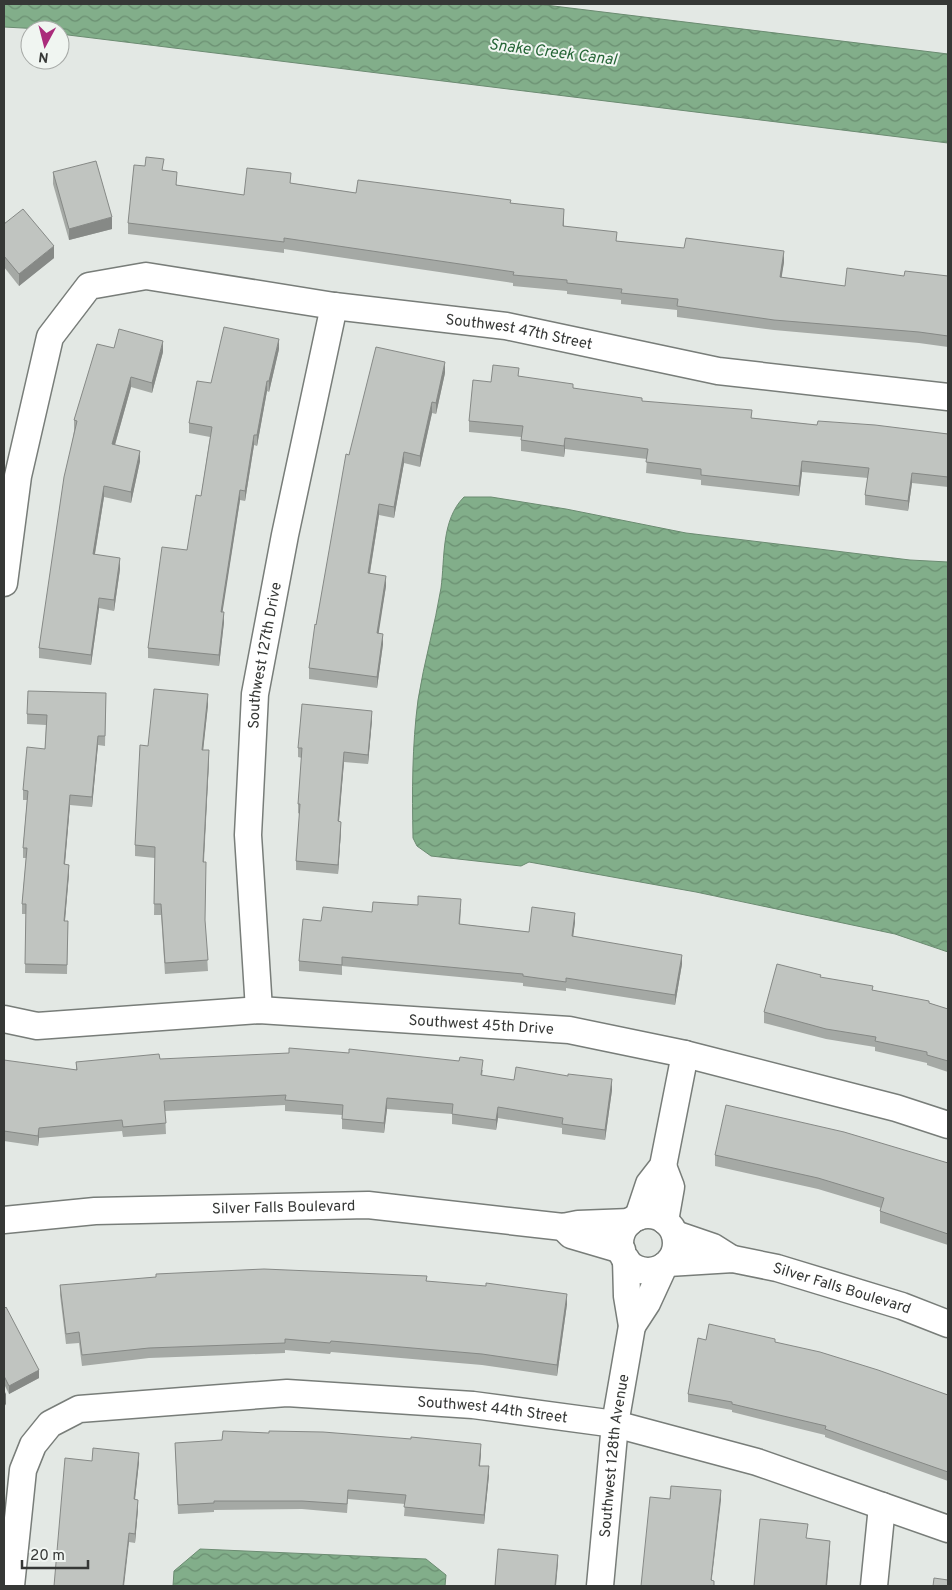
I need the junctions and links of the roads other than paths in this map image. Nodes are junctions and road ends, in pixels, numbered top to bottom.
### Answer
1 (334, 306) junction
2 (948, 397) edge
3 (4, 583) edge
4 (259, 1010) junction
5 (4, 1019) edge
6 (684, 1054) junction
7 (948, 1125) edge
8 (663, 1166) junction
9 (4, 1220) edge
10 (634, 1220) junction
11 (563, 1227) junction
12 (670, 1227) junction
13 (624, 1255) junction
14 (733, 1259) junction
15 (666, 1264) junction
16 (948, 1324) edge
17 (632, 1326) junction
18 (615, 1424) junction
19 (882, 1506) junction
20 (948, 1529) edge
21 (11, 1586) edge
22 (600, 1586) edge
23 (874, 1586) edge

1 - 2 street, Southwest 47th Street
1 - 3 street, Southwest 47th Street
1 - 4 street, Southwest 127th Drive
4 - 5 street, Southwest 45th Drive
4 - 6 street, Southwest 45th Drive
6 - 7 street, Southwest 45th Drive
6 - 8 street
8 - 10 street
8 - 12 street
9 - 11 street, Silver Falls Boulevard
10 - 11 street, Silver Falls Boulevard
10 - 12 street
10 - 13 street
11 - 13 street, Silver Falls Boulevard
12 - 14 street, Silver Falls Boulevard
12 - 15 street
13 - 15 street
13 - 17 street, Southwest 128th Avenue
14 - 15 street, Silver Falls Boulevard
14 - 16 street, Silver Falls Boulevard
15 - 17 street, Southwest 128th Avenue
17 - 18 street, Southwest 128th Avenue
18 - 19 street, Southwest 44th Street
18 - 21 street, Southwest 44th Street
18 - 22 street, Southwest 128th Avenue
19 - 20 street, Southwest 44th Street
19 - 23 street

